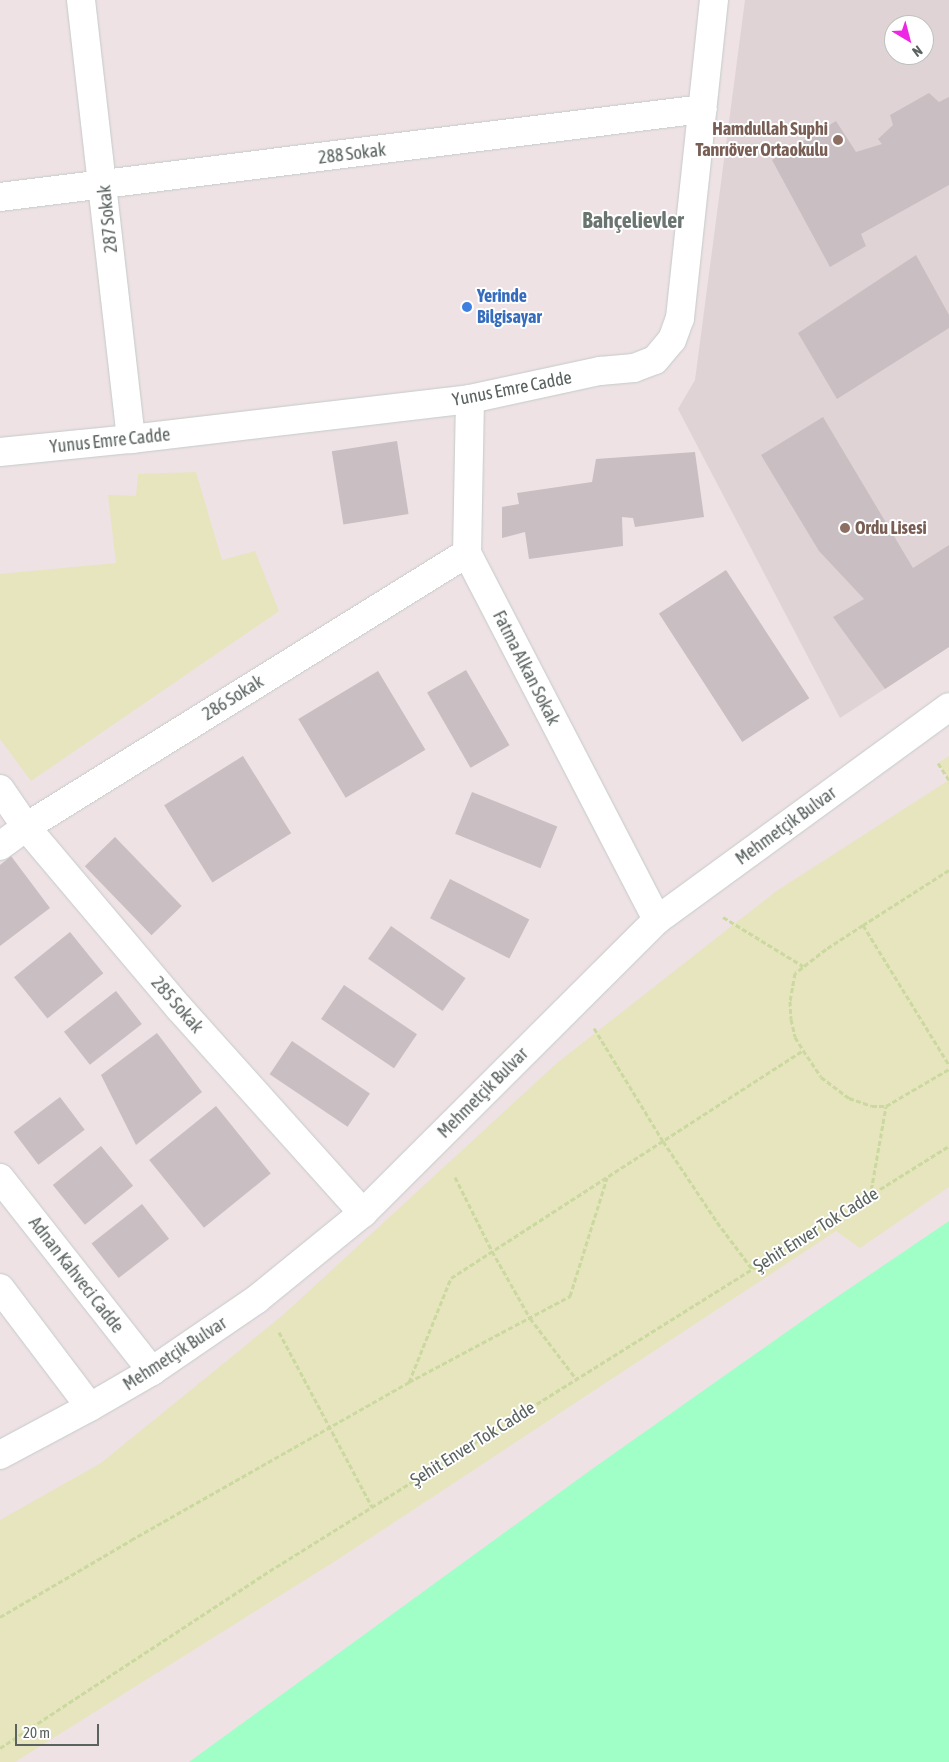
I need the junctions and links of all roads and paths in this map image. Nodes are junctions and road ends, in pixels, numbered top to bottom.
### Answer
1 (81, 0) edge
2 (714, 0) edge
3 (704, 108) junction
4 (104, 186) junction
5 (0, 197) edge
6 (470, 399) junction
7 (131, 439) junction
8 (0, 452) edge
9 (467, 552) junction
10 (949, 707) edge
11 (938, 763) dead end
12 (949, 780) edge
13 (0, 790) edge
14 (26, 827) junction
15 (0, 846) edge
16 (949, 870) edge
17 (723, 917) dead end
18 (657, 920) junction
19 (863, 925) junction
20 (804, 966) junction
21 (594, 1028) dead end
22 (803, 1050) junction
23 (949, 1065) edge
24 (949, 1069) edge
25 (886, 1106) junction
26 (663, 1141) junction
27 (949, 1146) edge
28 (607, 1177) junction
29 (0, 1178) edge
30 (455, 1178) dead end
31 (870, 1197) junction
32 (363, 1213) junction
33 (492, 1251) junction
34 (753, 1270) junction
35 (0, 1288) edge
36 (530, 1318) junction
37 (279, 1332) dead end
38 (152, 1371) junction
39 (577, 1380) junction
40 (409, 1382) junction
41 (90, 1407) junction
42 (329, 1427) junction
43 (0, 1455) edge
44 (372, 1507) junction
45 (0, 1617) edge
46 (0, 1748) edge

1 - 4 street, 287 Sokak
2 - 3 street, Yunus Emre Cadde
3 - 4 street, 288 Sokak
3 - 6 street, Yunus Emre Cadde
4 - 5 street, 288 Sokak
4 - 7 street, 287 Sokak
6 - 7 street, Yunus Emre Cadde
6 - 9 street, Fatma Alkan Sokak
7 - 8 street, Yunus Emre Cadde
9 - 14 street, 286 Sokak
9 - 18 street, Fatma Alkan Sokak
10 - 18 street, Mehmetçik Bulvar
11 - 12 path
13 - 14 street, 285 Sokak
14 - 15 street, 286 Sokak
14 - 32 street, 285 Sokak
16 - 19 path
17 - 20 path
18 - 32 street, Mehmetçik Bulvar
19 - 20 path
19 - 23 path
20 - 22 path
21 - 26 path
22 - 25 path
22 - 26 path
24 - 25 path
25 - 31 path
26 - 28 path
26 - 34 path
27 - 31 path, Şehit Enver Tok Cadde
28 - 33 path
28 - 36 path
29 - 38 street, Adnan Kahveci Cadde
30 - 33 path
31 - 34 path, Şehit Enver Tok Cadde
32 - 38 street, Mehmetçik Bulvar
33 - 36 path
33 - 40 path
34 - 39 path, Şehit Enver Tok Cadde
35 - 41 street
36 - 39 path
36 - 40 path
37 - 42 path
38 - 41 street, Mehmetçik Bulvar
39 - 44 path, Şehit Enver Tok Cadde
40 - 42 path
41 - 43 street, Mehmetçik Bulvar
42 - 44 path
42 - 45 path
44 - 46 path, Şehit Enver Tok Cadde

